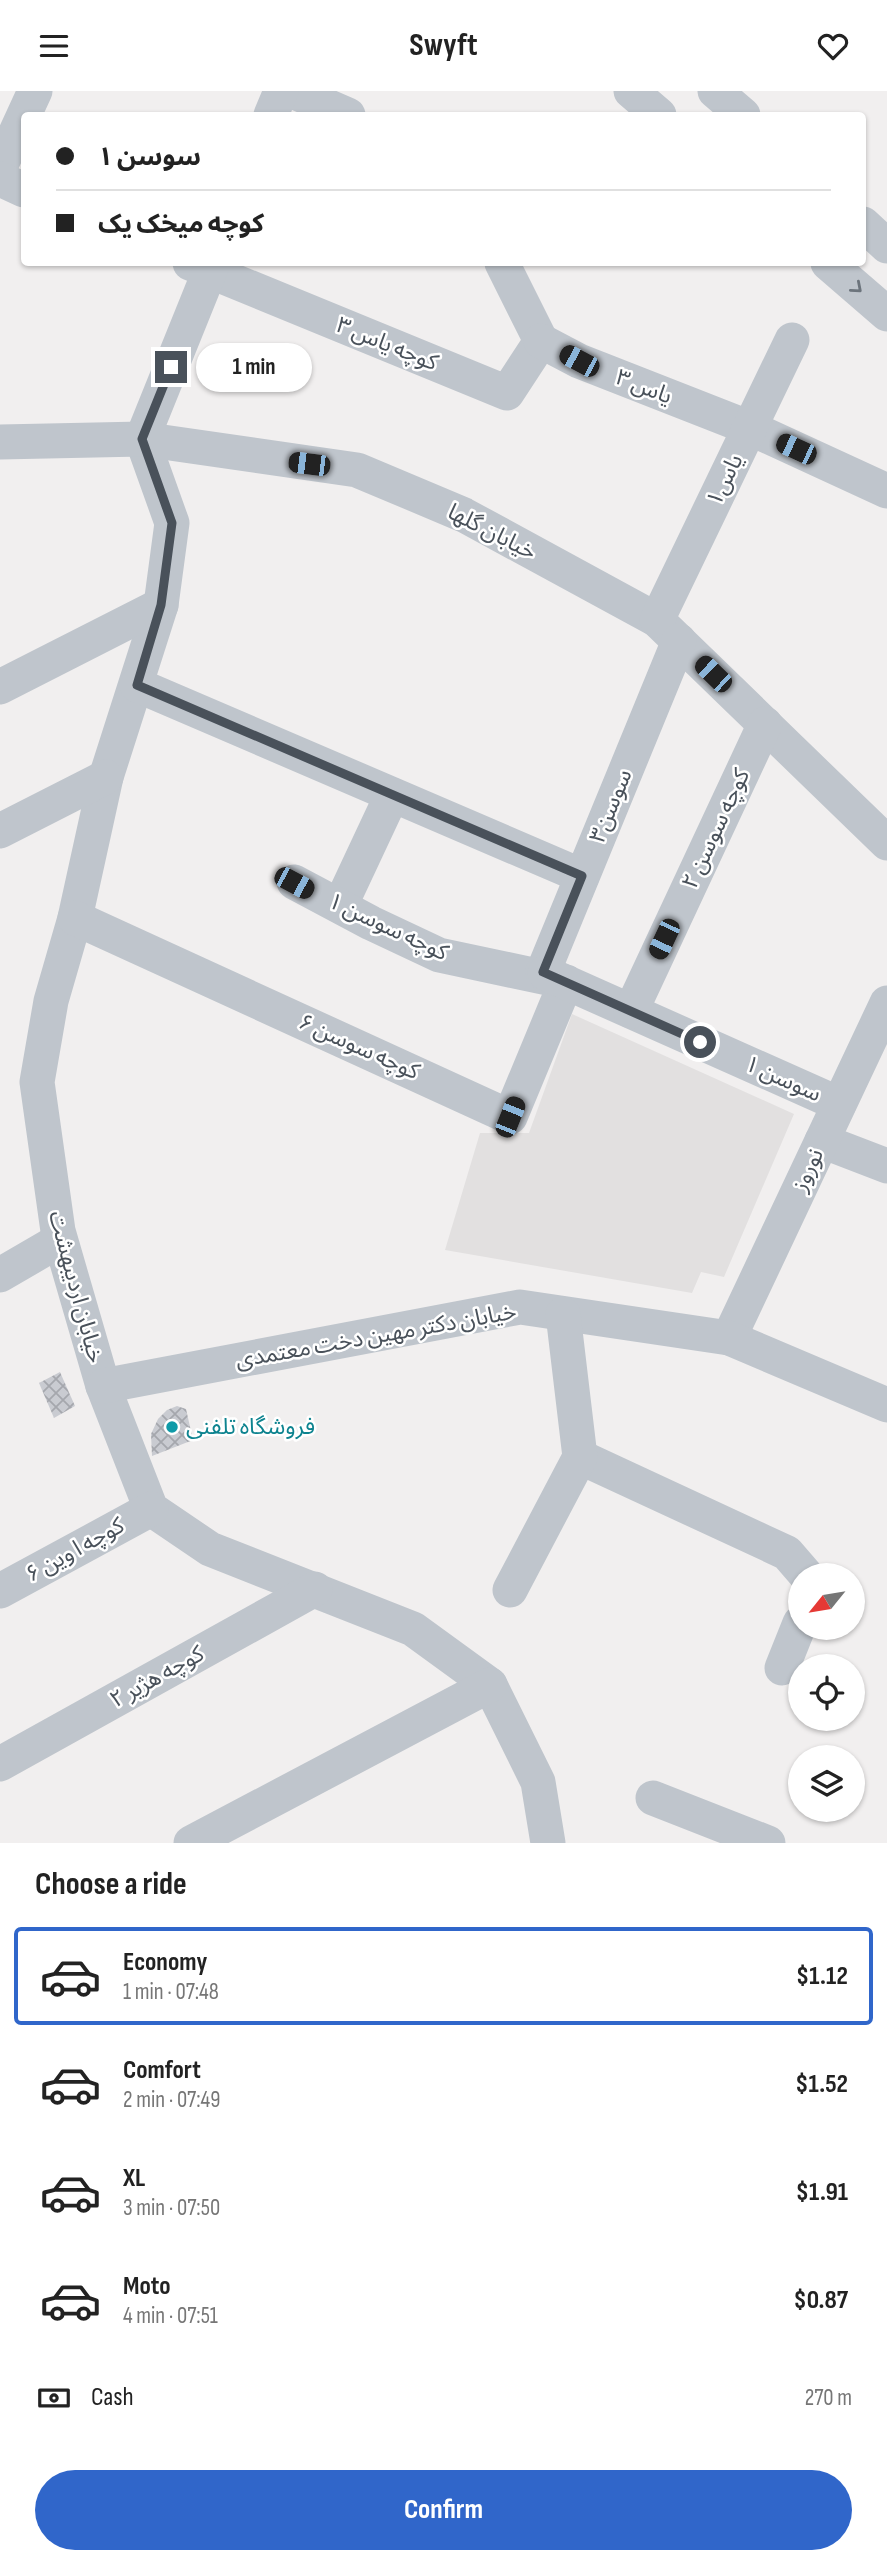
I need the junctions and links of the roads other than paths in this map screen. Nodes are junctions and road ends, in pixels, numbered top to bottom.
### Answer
1 (35, 91) edge
2 (281, 91) edge
3 (292, 91) edge
4 (631, 91) edge
5 (715, 91) edge
6 (25, 112) edge
7 (272, 112) edge
8 (341, 112) edge
9 (656, 112) edge
10 (740, 112) edge
11 (21, 121) edge
12 (0, 166) edge
13 (0, 179) edge
14 (21, 189) edge
15 (866, 227) edge
16 (887, 246) edge
17 (204, 266) edge
18 (206, 266) edge
19 (504, 266) edge
20 (831, 266) edge
21 (887, 314) edge
22 (792, 340) dead end
23 (541, 341) junction
24 (750, 428) junction
25 (142, 439) junction
26 (0, 442) edge
27 (887, 491) edge
28 (161, 605) junction
29 (668, 631) junction
30 (137, 685) junction
31 (0, 687) edge
32 (765, 724) junction
33 (106, 777) junction
34 (392, 795) junction
35 (0, 831) edge
36 (887, 843) edge
37 (582, 876) junction
38 (294, 883) dead end
39 (340, 906) junction
40 (75, 918) junction
41 (554, 977) junction
42 (887, 1003) edge
43 (631, 1011) junction
44 (839, 1104) junction
45 (822, 1141) junction
46 (887, 1166) edge
47 (60, 1240) junction
48 (0, 1275) edge
49 (563, 1314) junction
50 (729, 1338) junction
51 (103, 1386) junction
52 (887, 1405) edge
53 (580, 1457) junction
54 (151, 1509) junction
55 (796, 1563) edge
56 (315, 1589) junction
57 (510, 1590) dead end
58 (0, 1591) edge
59 (793, 1640) edge
60 (782, 1668) dead end
61 (490, 1685) junction
62 (0, 1764) edge
63 (653, 1798) dead end
64 (749, 1839) edge
65 (191, 1843) edge
66 (548, 1843) edge

1 - 6 street
2 - 7 street
3 - 8 street
4 - 9 street
5 - 10 street
11 - 12 street
13 - 14 street
15 - 16 street
17 - 25 street
18 - 23 street, کوچه یاس ۳
19 - 23 street
20 -> 21 street
22 - 24 street, یاس۱
23 - 24 street, یاس ۳
24 - 27 street, یاس ۳
24 - 29 street, یاس۱
25 - 26 street, خیابان گلها
25 - 28 street, خیابان اردیبهشت
25 - 29 street, خیابان گلها
28 - 30 street, خیابان اردیبهشت
28 - 31 street
29 - 32 street, خیابان گلها
29 - 37 street, سوسن۳
30 - 33 street, خیابان اردیبهشت
30 - 34 street
32 - 36 street, خیابان گلها
32 - 43 street, کوچه سوسن ۲
33 - 35 street
33 - 40 street, خیابان اردیبهشت
34 - 37 street
34 - 39 street
37 - 41 street, سوسن۳
38 - 39 street, کوچه سوسن ۱
39 - 41 street, کوچه سوسن ۱
40 - 41 street, کوچه سوسن ۶
40 - 47 street, خیابان اردیبهشت
41 - 43 street, سوسن ۱
42 - 44 street, نوروز
43 - 44 street, سوسن ۱
44 - 45 street, نوروز
45 - 46 street
45 - 50 street, نوروز
47 - 48 street
47 - 51 street, خیابان اردیبهشت
49 - 50 street, خیابان دکتر مهین دخت معتمدی
49 - 51 street, خیابان دکتر مهین دخت معتمدی
49 - 53 street
50 - 52 street, خیابان دکتر مهین دخت معتمدی
51 - 54 street, خیابان اردیبهشت
53 - 55 street
53 - 57 street
54 - 56 street
54 - 58 street, کوچه ا وین ۶
56 - 61 street
56 - 62 street, کوچه هژیر ۲
59 - 60 street
61 - 65 street
61 - 66 street
63 - 64 street

